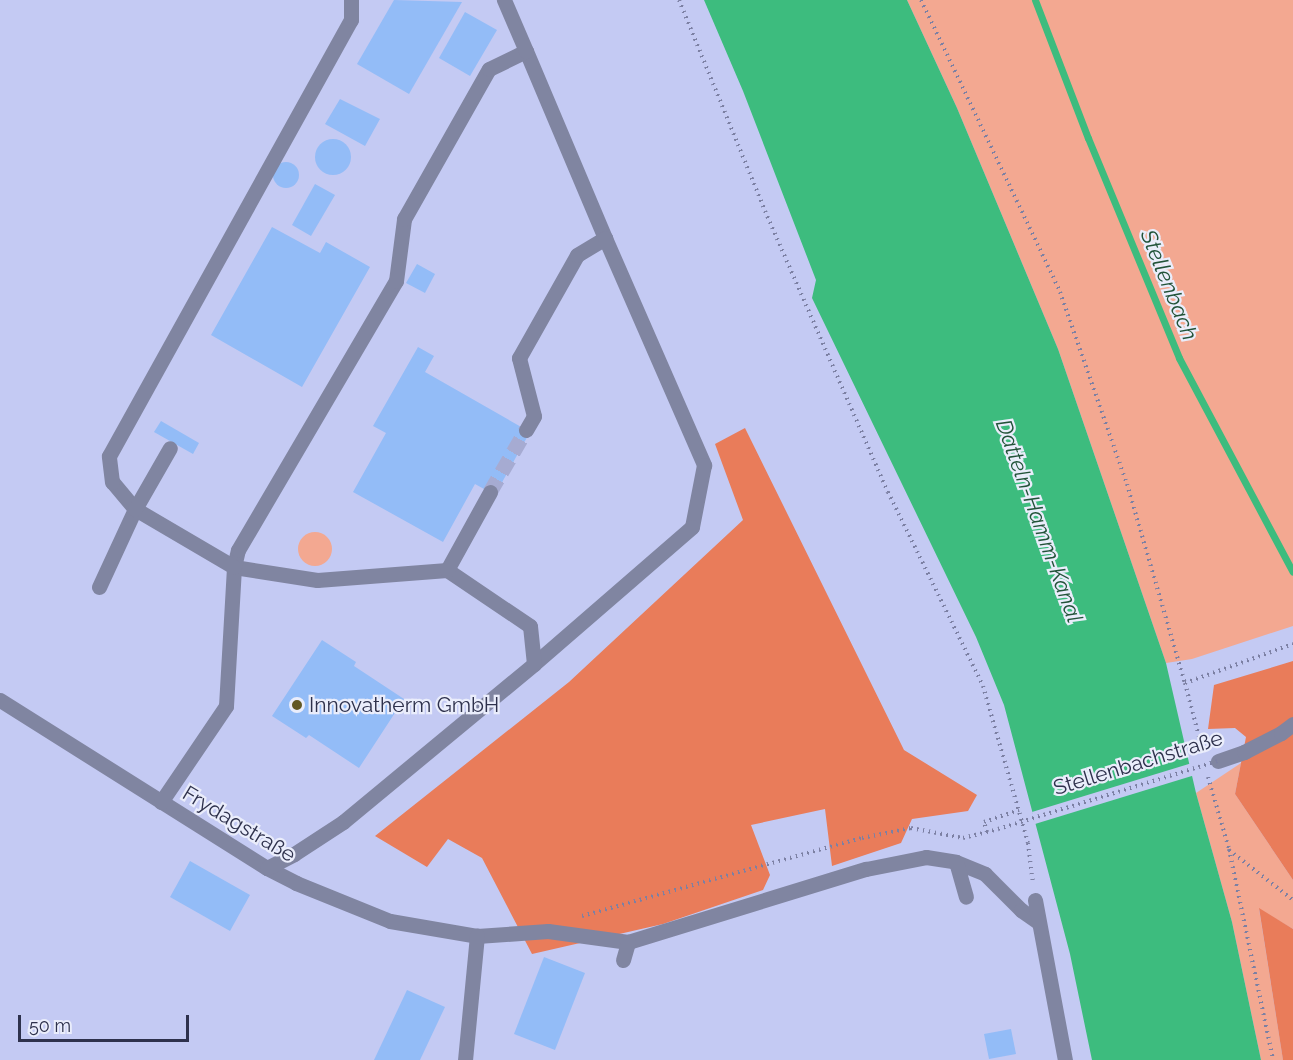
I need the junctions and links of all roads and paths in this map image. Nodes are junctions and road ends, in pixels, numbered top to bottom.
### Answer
1 (351, 0) edge
2 (504, 0) edge
3 (679, 0) edge
4 (921, 0) edge
5 (526, 51) junction
6 (605, 238) junction
7 (526, 430) tunnel mouth
8 (170, 448) dead end
9 (490, 492) tunnel mouth
10 (135, 509) junction
11 (234, 567) junction
12 (447, 570) junction
13 (99, 587) dead end
14 (1293, 644) edge
15 (534, 664) junction
16 (1185, 683) junction
17 (0, 700) edge
18 (1293, 724) edge
19 (1203, 753) dead end
20 (1212, 766) junction
21 (161, 802) junction
22 (1019, 810) junction
23 (989, 832) junction
24 (1229, 849) junction
25 (956, 862) junction
26 (267, 868) junction
27 (966, 897) dead end
28 (1035, 900) joint
29 (1293, 900) edge
30 (579, 917) dead end
31 (1038, 922) junction
32 (477, 936) junction
33 (628, 942) junction
34 (623, 960) dead end
35 (465, 1060) edge
36 (1065, 1060) edge
37 (1273, 1060) edge

1 - 10 street
2 - 5 street
3 - 22 path
4 - 16 path
5 - 6 street
5 - 11 street
6 - 7 street
6 - 15 street
8 - 10 street
9 - 12 street
10 - 11 street
10 - 13 street
11 - 12 street
11 - 21 street
12 - 15 street
14 - 16 path
15 - 26 street
16 - 19 path
17 - 21 street, Frydagstraße
18 - 20 street, Stellenbachstraße
20 - 23 path, Stellenbachstraße, bridge
20 - 24 path
21 - 26 street, Frydagstraße
22 - 23 path
22 - 28 path
23 - 30 path, Stellenbachstraße
24 - 29 path
24 - 37 path
25 - 27 street
25 - 31 street
25 - 33 street
26 - 32 street, Frydagstraße
28 - 31 street
31 - 36 street
32 - 33 street, Frydagstraße
32 - 35 street
33 - 34 street

